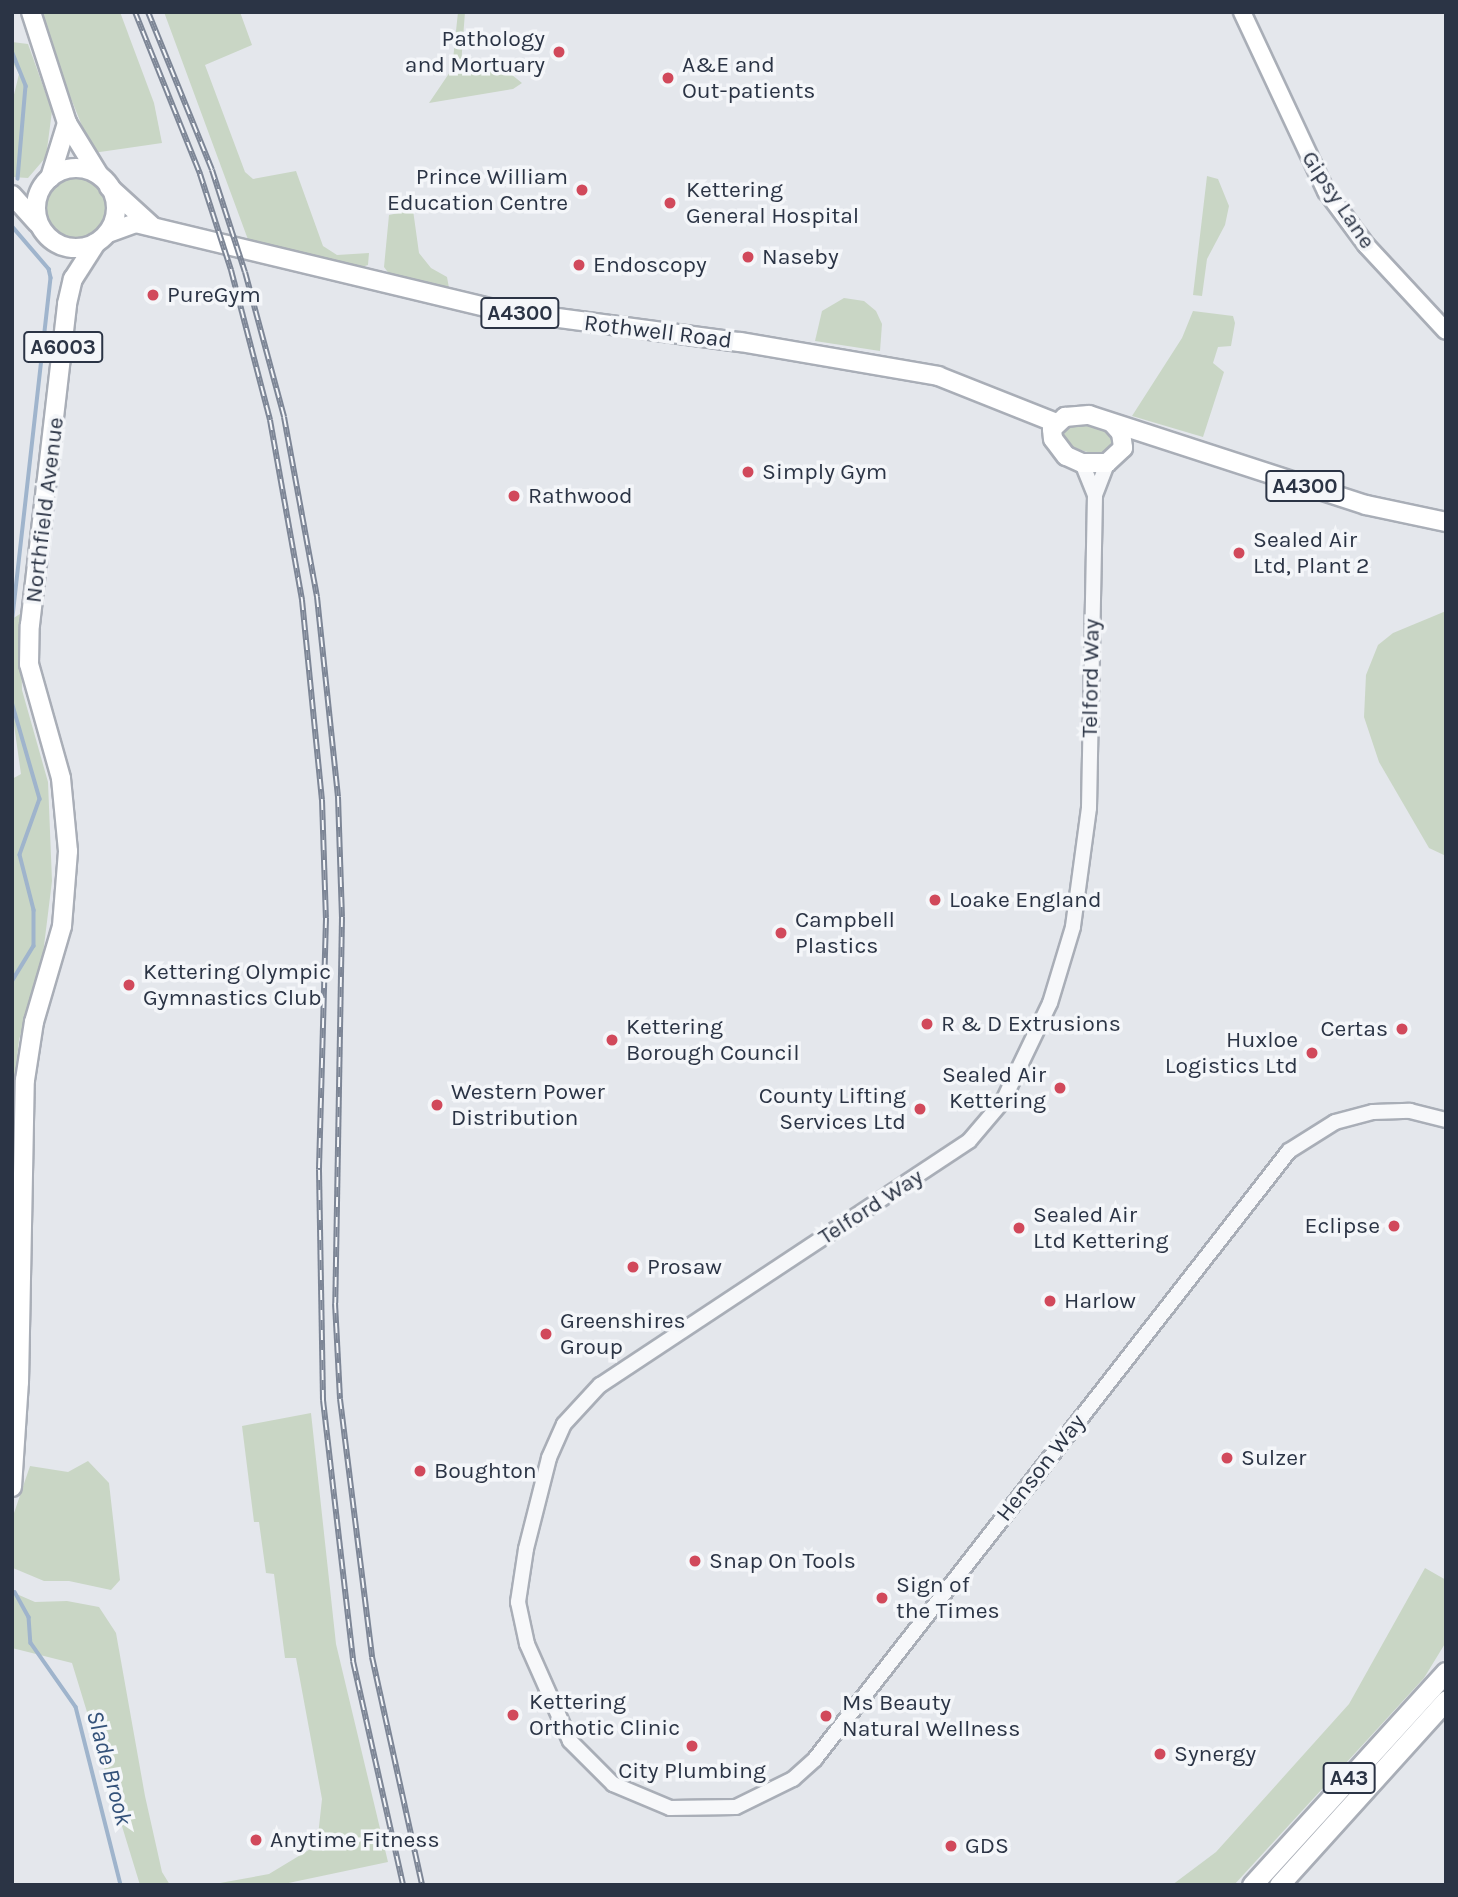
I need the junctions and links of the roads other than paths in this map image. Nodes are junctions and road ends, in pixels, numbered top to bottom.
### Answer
1 (31, 12) edge
2 (1242, 12) edge
3 (66, 123) junction
4 (104, 181) junction
5 (46, 183) junction
6 (15, 194) edge
7 (154, 228) junction
8 (46, 234) junction
9 (102, 238) junction
10 (72, 279) junction
11 (1446, 331) edge
12 (1113, 424) junction
13 (1055, 431) junction
14 (1171, 444) junction
15 (1123, 449) junction
16 (1107, 463) junction
17 (1082, 464) junction
18 (1095, 495) junction
19 (1446, 522) edge
20 (1446, 1120) edge
21 (12, 1487) edge
22 (1446, 1672) edge
23 (1446, 1700) edge
24 (630, 1794) joint
25 (1252, 1885) edge
26 (1279, 1885) edge

1 - 3 main road
2 - 11 main road, Gipsy Lane
3 - 4 main road
3 - 5 main road
4 - 5 main road
4 - 7 main road, Rothwell Road / A4300
4 - 9 main road
5 - 6 main road
5 - 8 main road
6 - 8 main road
7 - 9 main road, Rothwell Road / A4300
7 - 13 main road, Rothwell Road / A4300
8 - 9 main road
8 - 10 main road
9 - 10 main road, Northfield Avenue / A6003
10 - 21 main road, Northfield Avenue / A6003
12 - 13 main road, A4300
12 - 14 main road, A4300
12 - 15 main road
13 - 17 main road, A4300
14 - 15 main road, A4300
14 - 19 main road, A4300
15 - 16 main road
16 - 17 main road
16 - 18 street, Telford Way
17 - 18 street, Telford Way
18 - 24 street, Telford Way
20 - 24 street, Henson Way
22 - 25 highway, A43
23 - 26 highway, A43

